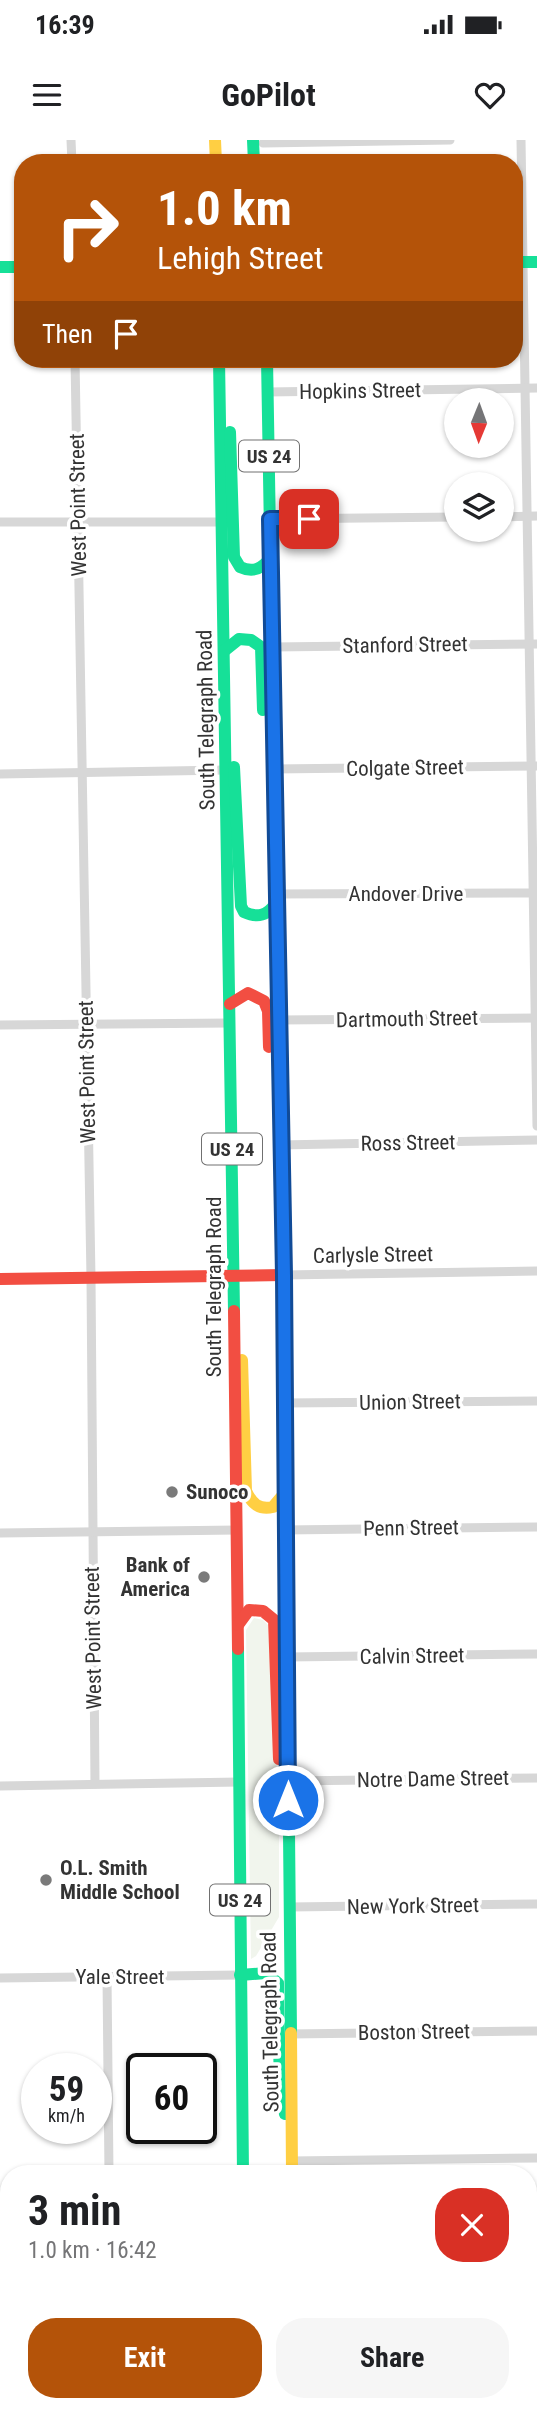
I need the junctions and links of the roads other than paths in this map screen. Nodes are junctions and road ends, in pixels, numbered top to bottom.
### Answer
1 (450, 140) edge
2 (260, 141) edge
3 (523, 346) edge
4 (75, 368) edge
5 (219, 368) edge
6 (267, 368) edge
7 (220, 385) junction
8 (525, 388) junction
9 (537, 388) edge
10 (267, 392) junction
11 (532, 516) edge
12 (444, 517) edge
13 (514, 517) edge
14 (270, 519) junction
15 (0, 522) edge
16 (222, 522) junction
17 (79, 523) junction
18 (270, 558) junction
19 (533, 644) edge
20 (272, 647) junction
21 (224, 652) junction
22 (225, 728) junction
23 (535, 766) edge
24 (273, 769) junction
25 (226, 770) junction
26 (81, 773) junction
27 (0, 774) edge
28 (274, 822) junction
29 (535, 893) edge
30 (275, 899) junction
31 (230, 1004) junction
32 (536, 1018) edge
33 (278, 1020) junction
34 (230, 1023) junction
35 (86, 1025) junction
36 (0, 1026) edge
37 (537, 1126) edge
38 (537, 1140) edge
39 (280, 1145) junction
40 (280, 1161) junction
41 (537, 1271) edge
42 (284, 1275) junction
43 (234, 1276) junction
44 (91, 1278) junction
45 (0, 1279) edge
46 (234, 1337) junction
47 (537, 1401) edge
48 (283, 1403) junction
49 (284, 1494) junction
50 (537, 1527) edge
51 (237, 1530) junction
52 (284, 1530) junction
53 (91, 1531) junction
54 (0, 1533) edge
55 (238, 1626) junction
56 (537, 1654) edge
57 (287, 1657) junction
58 (537, 1779) edge
59 (288, 1781) junction
60 (239, 1782) junction
61 (95, 1784) junction
62 (0, 1786) edge
63 (288, 1800) junction
64 (537, 1904) edge
65 (289, 1907) junction
66 (240, 1975) junction
67 (107, 1977) junction
68 (0, 1978) edge
69 (537, 2031) edge
70 (290, 2034) junction
71 (291, 2135) junction
72 (537, 2158) edge
73 (109, 2165) edge
74 (243, 2165) edge
75 (291, 2165) edge
76 (346, 2165) edge

1 - 2 street
3 - 8 street
4 - 17 street, West Point Street
5 - 7 main road, South Telegraph Road / US 24
6 - 10 main road, South Telegraph Road / US 24
7 - 16 main road, South Telegraph Road / US 24
7 - 18 main road
8 - 9 street, Hopkins Street
8 - 10 street, Hopkins Street
8 - 11 street
10 - 14 main road, South Telegraph Road / US 24
11 - 13 street
11 - 19 street
12 - 14 street
14 - 18 main road, South Telegraph Road / US 24
15 - 17 street
16 - 17 street
16 - 21 main road, South Telegraph Road / US 24
17 - 26 street, West Point Street
18 - 20 main road, South Telegraph Road / US 24
19 - 20 street, Stanford Street
19 - 23 street
20 - 24 main road, South Telegraph Road / US 24
21 - 22 main road, South Telegraph Road / US 24
21 - 28 main road
22 - 25 main road, South Telegraph Road / US 24
22 - 30 main road
23 - 24 street, Colgate Street
23 - 29 street
24 - 28 main road, South Telegraph Road / US 24
25 - 26 street
25 - 31 main road, South Telegraph Road / US 24
26 - 27 street
26 - 35 street, West Point Street
28 - 30 main road, South Telegraph Road / US 24
29 - 30 street, Andover Drive
29 - 32 street
30 - 33 main road, South Telegraph Road / US 24
31 - 34 main road, South Telegraph Road / US 24
31 - 40 main road
32 - 33 street, Dartmouth Street
32 - 37 street
33 - 39 main road, South Telegraph Road / US 24
34 - 35 street
34 - 43 main road, South Telegraph Road / US 24
35 - 36 street
35 - 44 street, West Point Street
38 - 39 street, Ross Street
39 - 40 main road, South Telegraph Road / US 24
40 - 42 main road, South Telegraph Road / US 24
41 - 42 street, Carlysle Street
42 - 43 main road, Carlysle Street
42 - 48 main road, South Telegraph Road / US 24
43 - 44 main road, Carlysle Street
43 - 46 main road, South Telegraph Road / US 24
44 - 45 main road, Carlysle Street
44 - 53 street, West Point Street
46 - 49 main road
46 - 51 main road, South Telegraph Road / US 24
47 - 48 street, Union Street
48 - 49 main road, South Telegraph Road / US 24
49 - 52 main road, South Telegraph Road / US 24
50 - 52 street, Penn Street
51 - 53 street
51 - 55 main road, South Telegraph Road / US 24
52 - 57 main road, South Telegraph Road / US 24
53 - 54 street
53 - 61 street, West Point Street
55 - 60 main road, South Telegraph Road / US 24
55 - 63 main road
56 - 57 street, Calvin Street
57 - 59 main road, South Telegraph Road / US 24
58 - 59 street, Notre Dame Street
59 - 63 main road, South Telegraph Road / US 24
60 - 61 street
60 - 66 main road, South Telegraph Road / US 24
61 - 62 street
63 - 65 main road, South Telegraph Road / US 24
64 - 65 street, New York Street
65 - 70 main road, South Telegraph Road / US 24
66 - 67 street, Yale Street
66 - 71 main road
66 - 74 main road, South Telegraph Road / US 24
67 - 68 street, Yale Street
67 - 73 street
69 - 70 street, Boston Street
70 - 71 main road, South Telegraph Road / US 24
71 - 75 main road, South Telegraph Road / US 24
72 - 76 street

